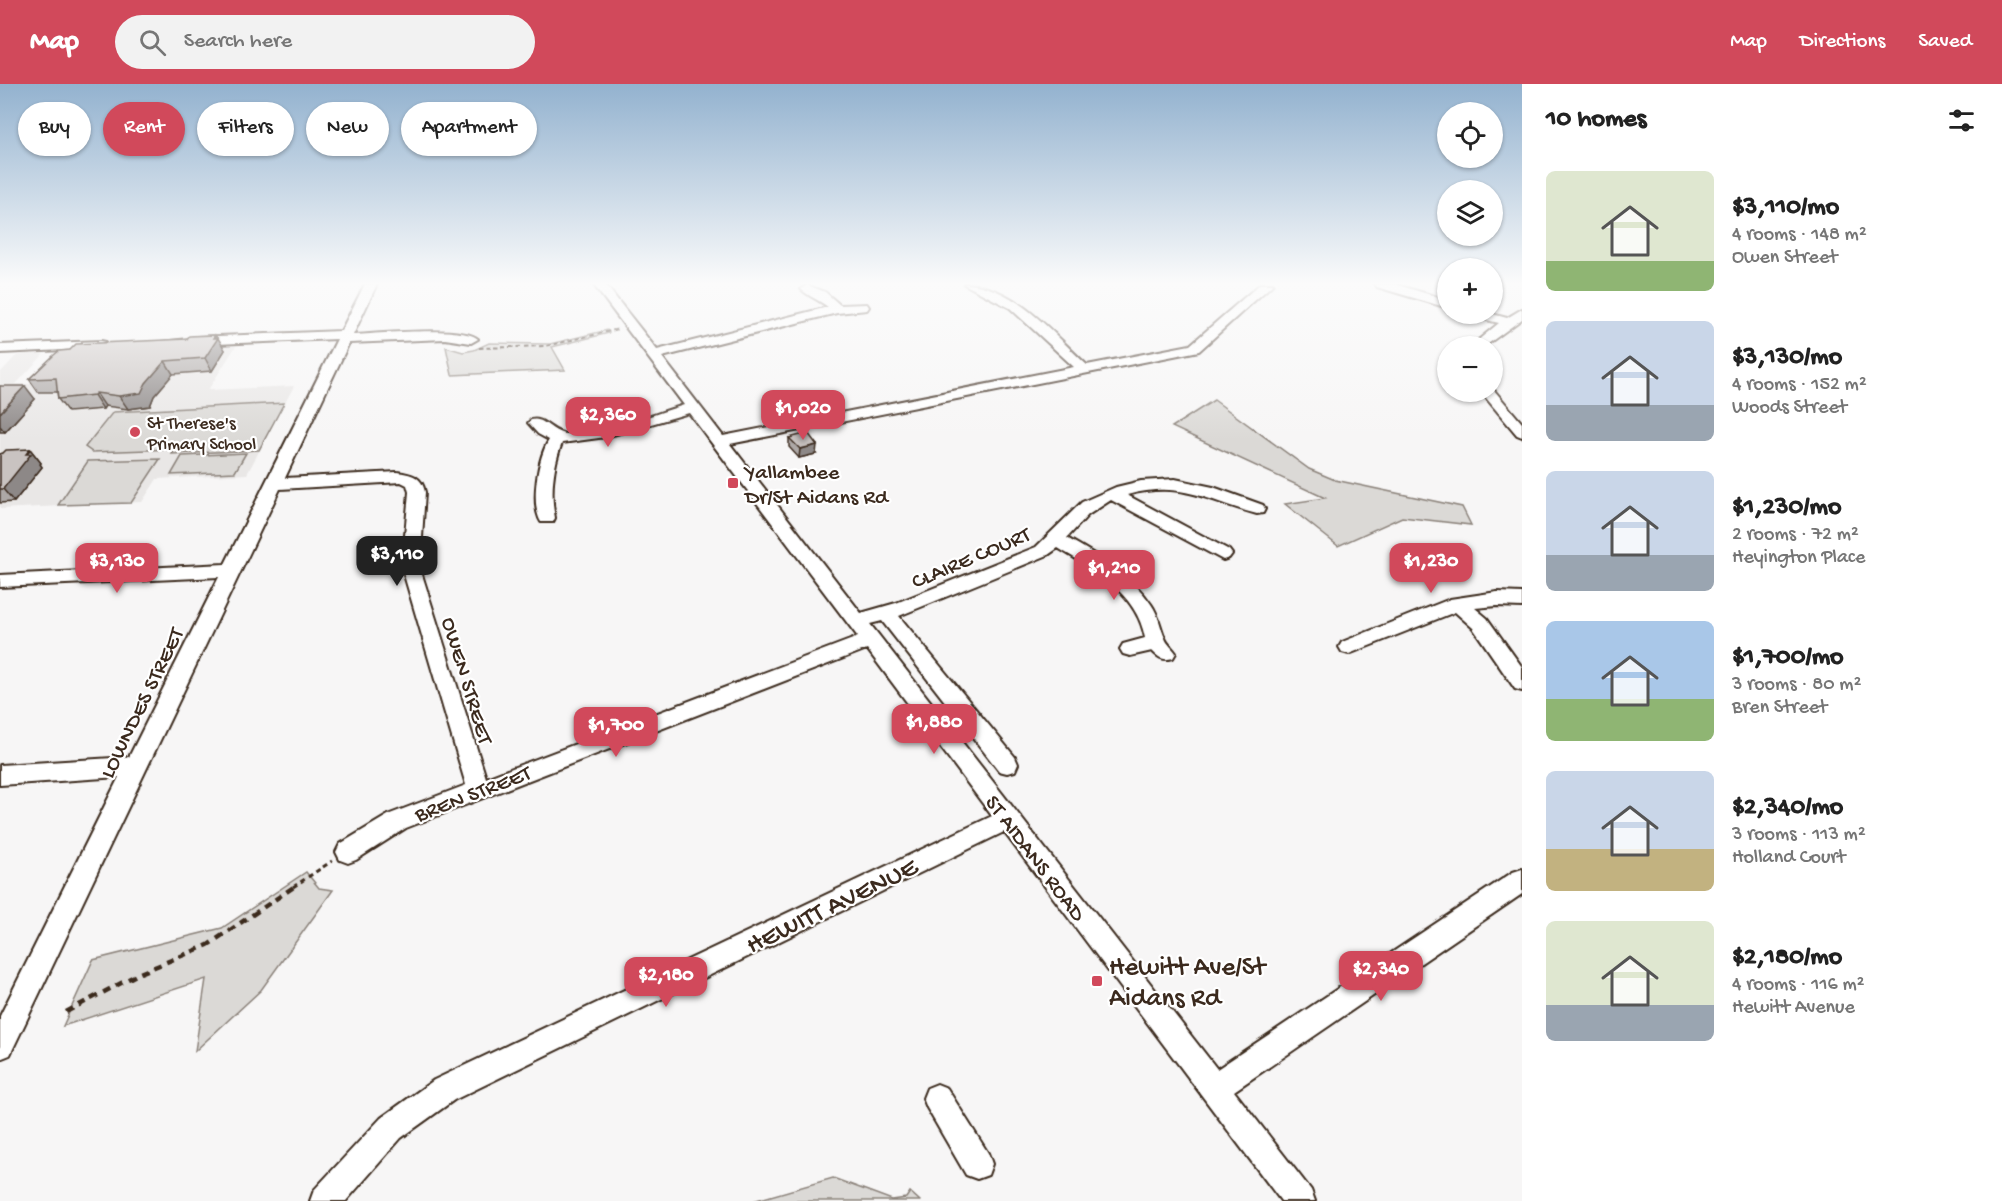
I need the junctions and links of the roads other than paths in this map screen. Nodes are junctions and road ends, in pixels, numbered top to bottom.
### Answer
1 (389, 336) edge
2 (449, 336) edge
3 (639, 336) edge
4 (728, 336) edge
5 (1048, 336) edge
6 (1208, 336) edge
7 (345, 337) junction
8 (182, 341) edge
9 (113, 344) edge
10 (475, 344) road end
11 (2, 351) edge
12 (653, 355) junction
13 (1084, 369) junction
14 (1496, 402) edge
15 (693, 407) junction
16 (536, 423) dead end
17 (1522, 432) edge
18 (558, 437) junction
19 (720, 441) junction
20 (273, 484) junction
21 (1112, 494) junction
22 (1257, 509) dead end
23 (547, 518) dead end
24 (1058, 540) junction
25 (1223, 554) dead end
26 (232, 570) junction
27 (0, 581) edge
28 (1522, 600) edge
29 (1457, 604) junction
30 (886, 614) junction
31 (856, 621) junction
32 (871, 640) junction
33 (1349, 647) dead end
34 (1130, 649) dead end
35 (1522, 683) edge
36 (1007, 764) dead end
37 (136, 766) junction
38 (0, 775) edge
39 (478, 789) junction
40 (1008, 819) junction
41 (348, 852) road end
42 (1522, 880) edge
43 (0, 1045) edge
44 (1214, 1088) junction
45 (937, 1098) dead end
46 (977, 1164) dead end
47 (325, 1201) edge
48 (1300, 1201) edge

1 - 7 street
2 - 10 street
3 - 12 street, ST AIDANS ROAD
4 - 12 street
5 - 13 street
6 - 13 street
7 - 8 street
7 - 20 street, LOWNDES STREET
9 - 11 street
12 - 15 street, ST AIDANS ROAD
13 - 19 street
14 - 17 street
15 - 18 street
15 - 19 street, ST AIDANS ROAD
16 - 18 street
18 - 23 street
19 - 31 street, ST AIDANS ROAD
20 - 26 street, LOWNDES STREET
20 - 39 street, OWEN STREET
21 - 22 street, CLAIRE COURT
21 - 24 street, CLAIRE COURT
21 - 25 street
24 - 30 street, CLAIRE COURT
24 - 34 street
26 - 27 street
26 - 37 street, LOWNDES STREET
28 - 29 street
29 - 33 street
29 - 35 street
30 - 31 street, CLAIRE COURT
30 - 36 street, ST AIDANS ROAD
31 - 32 street, ST AIDANS ROAD
32 - 39 street, BREN STREET
32 - 40 street, ST AIDANS ROAD
37 - 38 street
37 - 43 street, LOWNDES STREET
39 - 41 street, BREN STREET
40 - 44 street, ST AIDANS ROAD
40 - 47 street, HEWITT AVENUE
42 - 44 street
44 - 48 street, ST AIDANS ROAD
45 - 46 street

